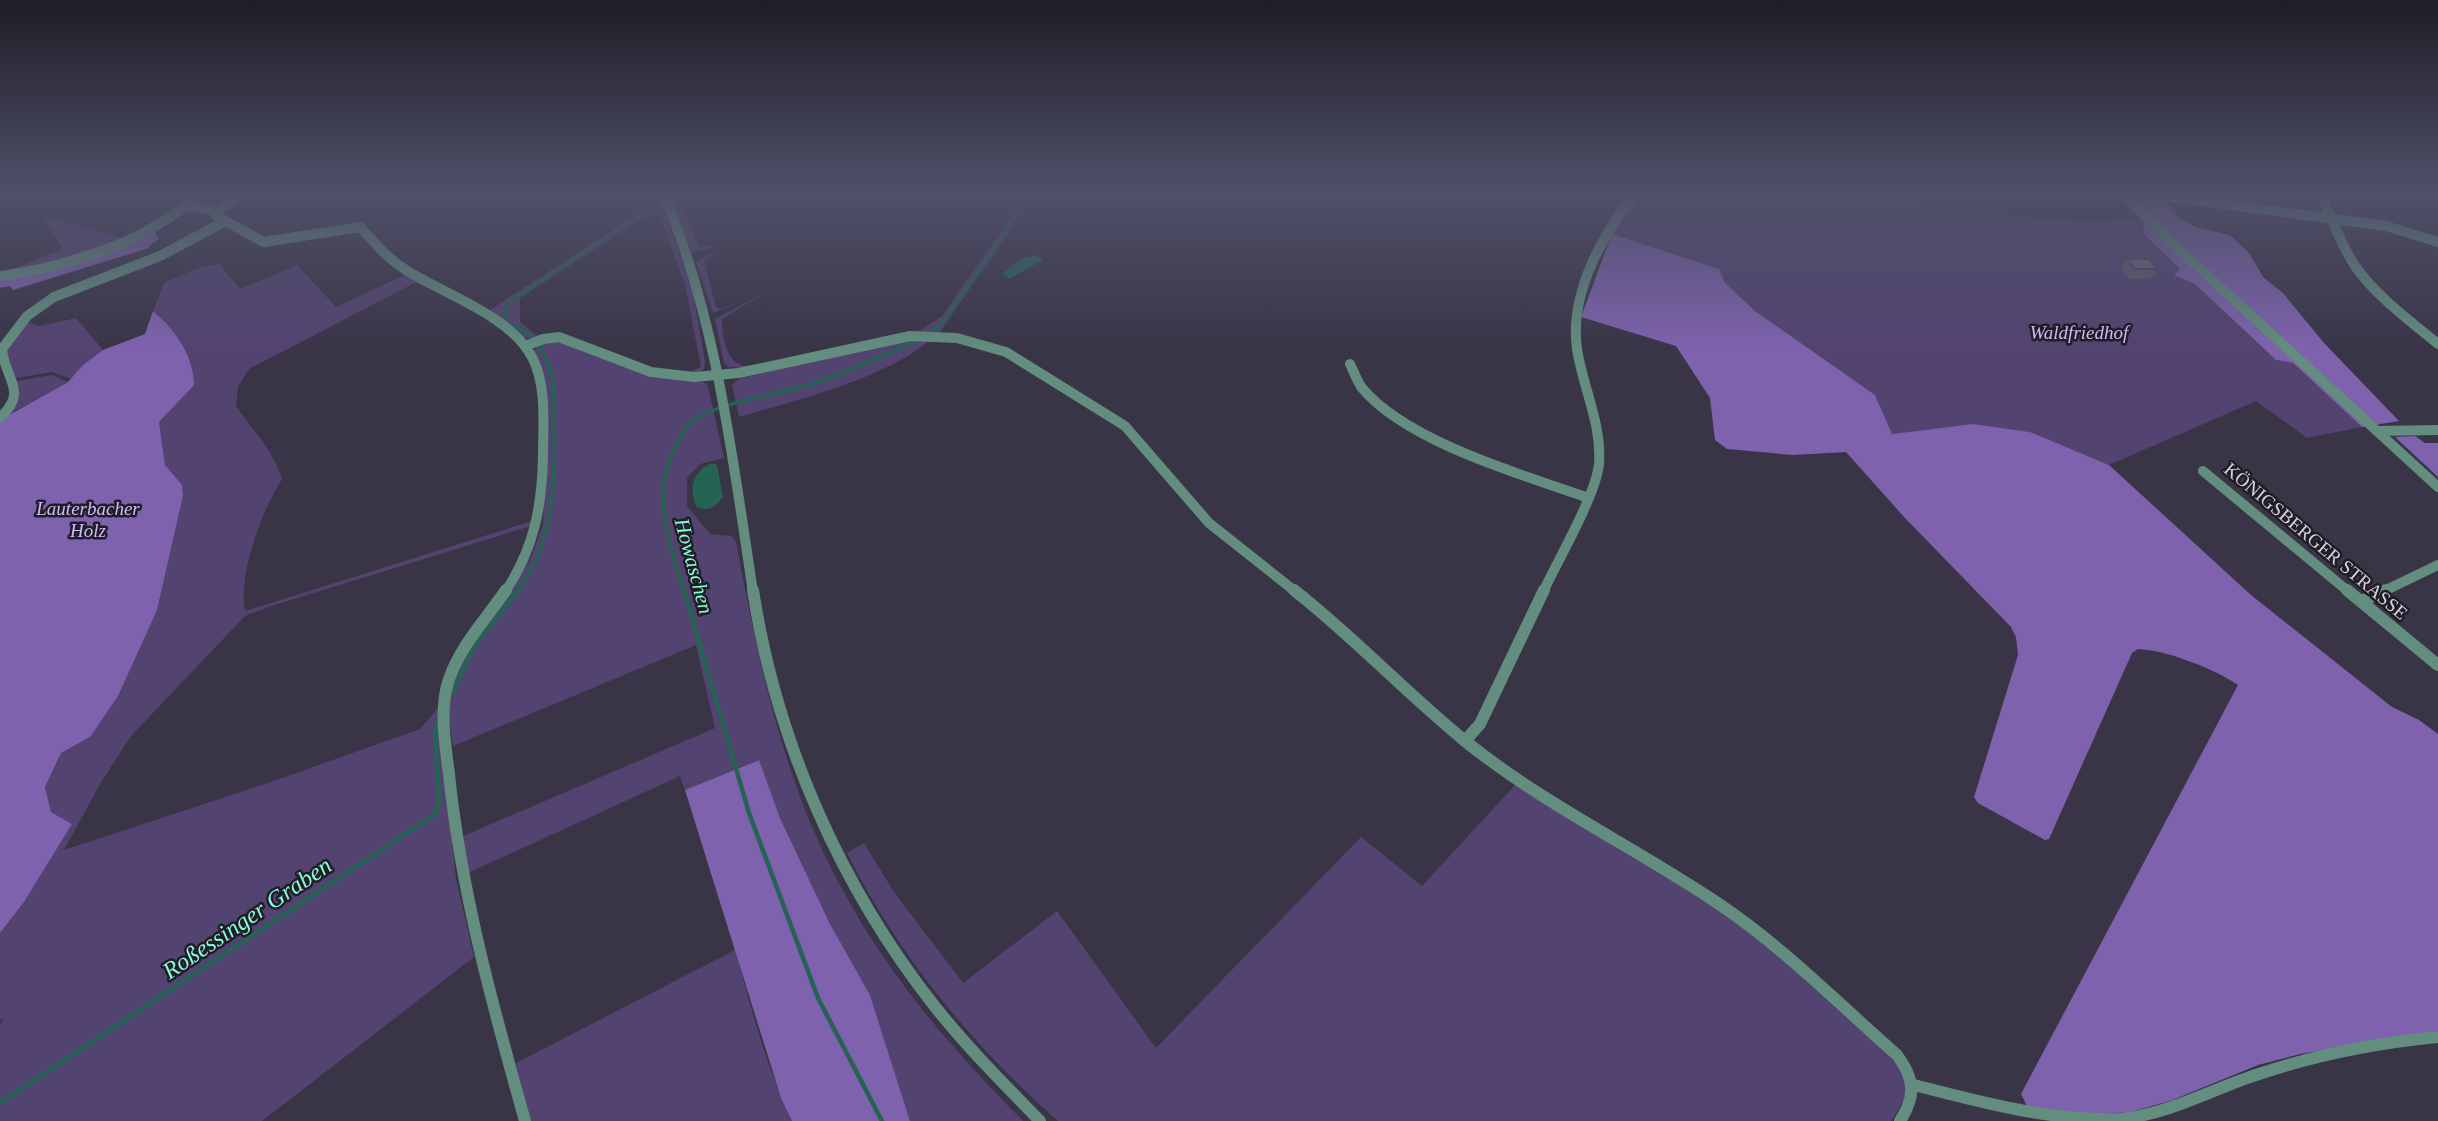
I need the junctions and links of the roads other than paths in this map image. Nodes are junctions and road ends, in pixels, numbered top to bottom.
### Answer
1 (117, 244) edge
2 (180, 244) edge
3 (376, 244) edge
4 (685, 244) edge
5 (1603, 244) edge
6 (2172, 244) edge
7 (2343, 244) edge
8 (0, 276) edge
9 (2438, 344) edge
10 (525, 346) junction
11 (1350, 364) dead end
12 (718, 376) junction
13 (0, 418) edge
14 (2377, 430) junction
15 (2438, 430) edge
16 (2203, 471) dead end
17 (2438, 487) edge
18 (1589, 498) junction
19 (2438, 565) edge
20 (2362, 601) junction
21 (2438, 665) edge
22 (1465, 741) junction
23 (2438, 1037) edge
24 (1914, 1085) junction
25 (525, 1121) edge
26 (1040, 1121) edge
27 (1900, 1121) edge

1 - 8 street
2 - 13 street
3 - 10 street
4 - 12 street
5 - 18 street
6 - 14 street
7 - 9 street
10 - 12 street
10 - 25 street
11 - 18 street
12 - 22 street
12 - 26 street
14 - 15 street
14 - 17 street
16 - 20 street, KÖNIGSBERGER STRASSE
18 - 22 street
19 - 20 street
20 - 21 street, KÖNIGSBERGER STRASSE
22 - 24 street
23 - 24 street
24 - 27 street

